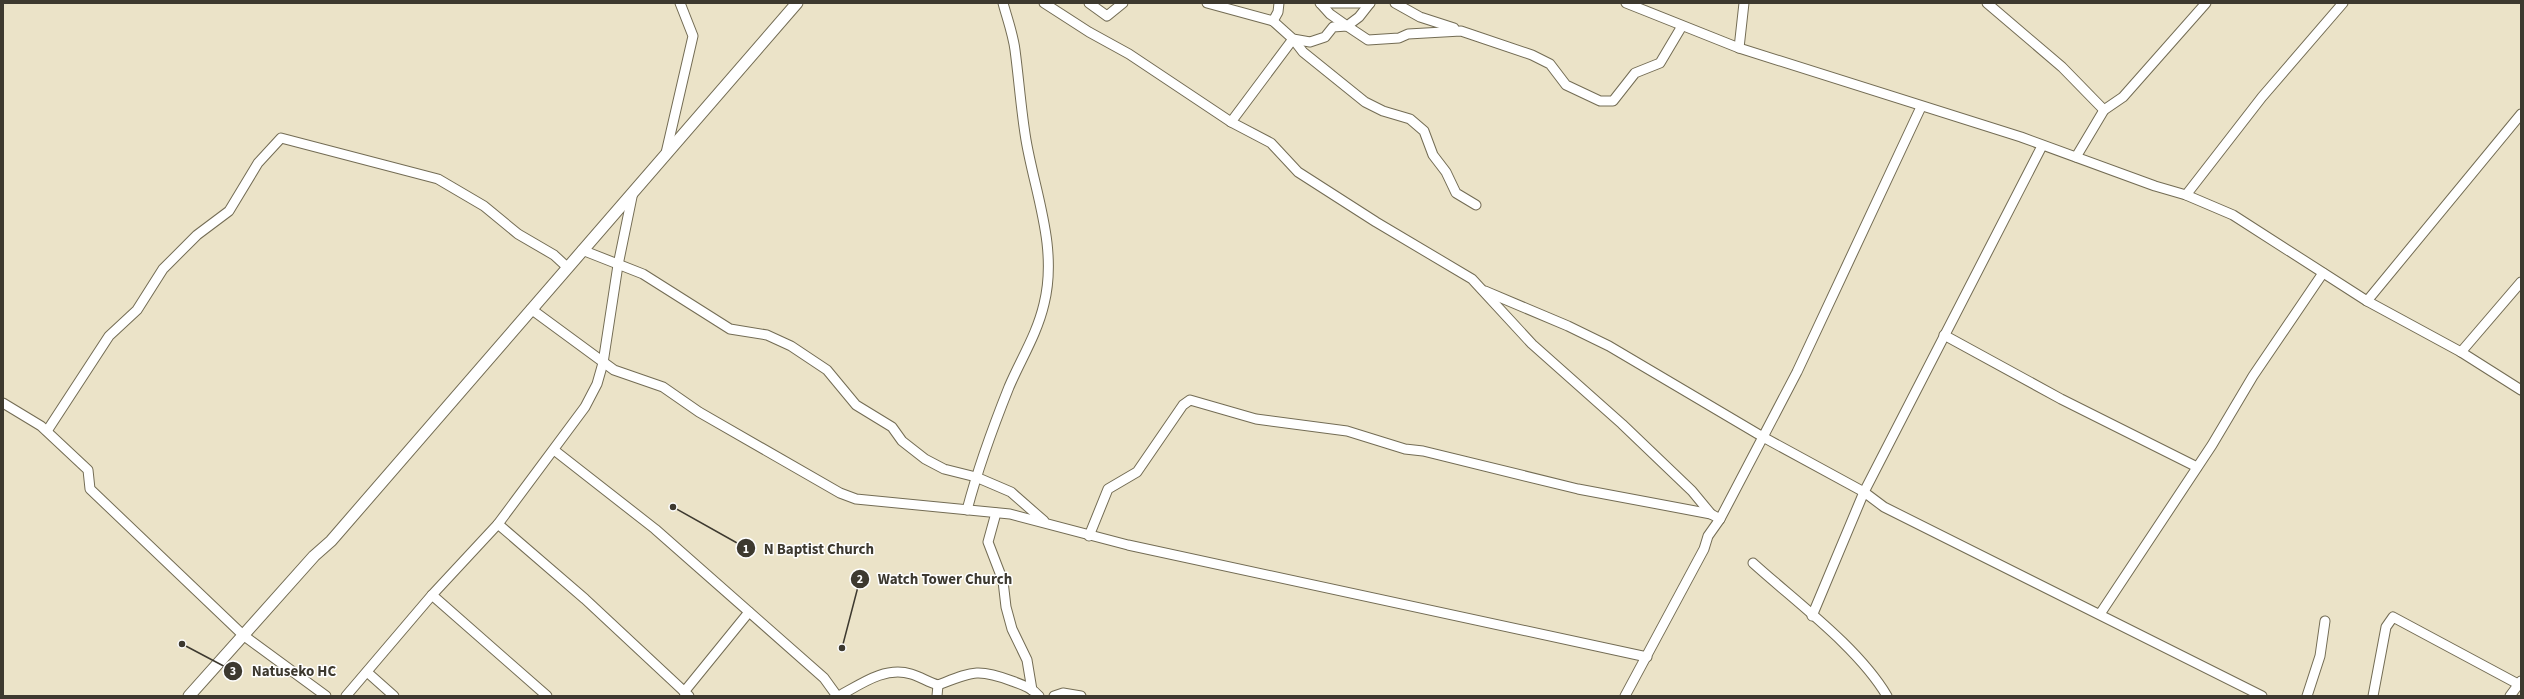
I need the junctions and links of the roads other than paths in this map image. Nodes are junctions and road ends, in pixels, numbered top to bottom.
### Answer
1 (680, 3) edge
2 (797, 3) edge
3 (1003, 3) edge
4 (1044, 3) edge
5 (1089, 3) edge
6 (1123, 3) edge
7 (1207, 3) edge
8 (1279, 3) edge
9 (1321, 3) edge
10 (1370, 3) edge
11 (1396, 3) edge
12 (1626, 3) edge
13 (1744, 3) edge
14 (1987, 3) edge
15 (2206, 3) edge
16 (2344, 3) edge
17 (1273, 21) junction
18 (1347, 26) junction
19 (1682, 26) junction
20 (1461, 31) junction
21 (1293, 39) junction
22 (1739, 48) junction
23 (1921, 107) junction
24 (2104, 110) junction
25 (2521, 114) edge
26 (1231, 122) junction
27 (2042, 146) junction
28 (666, 153) junction
29 (2076, 157) junction
30 (634, 191) junction
31 (2186, 195) junction
32 (1476, 205) dead end
33 (582, 250) junction
34 (618, 265) junction
35 (568, 267) junction
36 (2323, 273) junction
37 (2521, 282) edge
38 (1485, 291) junction
39 (2367, 301) junction
40 (531, 309) junction
41 (1944, 335) junction
42 (2461, 352) junction
43 (603, 363) junction
44 (2521, 390) edge
45 (3, 402) edge
46 (47, 431) junction
47 (1763, 437) junction
48 (554, 450) junction
49 (2197, 467) junction
50 (976, 477) junction
51 (1864, 492) junction
52 (967, 510) junction
53 (996, 513) junction
54 (1711, 514) junction
55 (1720, 519) junction
56 (1046, 523) junction
57 (498, 524) junction
58 (1089, 536) junction
59 (1753, 563) dead end
60 (432, 596) junction
61 (749, 612) junction
62 (2100, 614) junction
63 (1812, 616) junction
64 (2325, 621) dead end
65 (242, 635) junction
66 (1647, 657) junction
67 (367, 672) junction
68 (2520, 683) edge
69 (938, 685) junction
70 (1032, 690) junction
71 (687, 694) edge
72 (189, 696) edge
73 (326, 696) edge
74 (346, 696) edge
75 (394, 696) edge
76 (547, 696) edge
77 (838, 696) edge
78 (937, 696) edge
79 (1040, 696) edge
80 (1054, 696) edge
81 (1081, 696) edge
82 (1625, 696) edge
83 (1887, 696) edge
84 (2262, 696) edge
85 (2307, 696) edge
86 (2373, 696) edge
87 (2510, 696) edge

1 - 28 street
2 - 28 street
3 - 50 street
4 - 26 street
5 - 6 street
7 - 17 street
8 - 17 street
9 - 10 street
9 - 18 street
10 - 18 street
11 - 20 street
12 - 19 street
13 - 22 street
14 - 24 street
15 - 24 street
16 - 31 street
17 - 21 street
18 - 20 street
18 - 21 street
19 - 20 street
19 - 22 street
21 - 26 street
21 - 32 street
22 - 23 street
23 - 27 street
23 - 47 street
24 - 29 street
25 - 39 street
26 - 38 street
27 - 29 street
27 - 41 street
28 - 30 street
29 - 31 street
30 - 33 street
30 - 34 street
31 - 36 street
33 - 34 street
33 - 35 street
34 - 43 street
34 - 50 street
35 - 40 street
35 - 46 street
36 - 39 street
36 - 49 street
37 - 42 street
38 - 47 street
38 - 54 street
39 - 42 street
40 - 43 street
40 - 65 street
41 - 49 street
41 - 51 street
42 - 44 street
43 - 48 street
43 - 52 street
45 - 46 street
46 - 65 street
47 - 51 street
47 - 55 street
48 - 57 street
48 - 61 street
49 - 62 street
50 - 52 street
50 - 56 street
51 - 62 street
51 - 63 street
52 - 53 street
53 - 56 street
53 - 70 street
54 - 55 street
54 - 58 street
55 - 66 street
56 - 58 street
57 - 60 street
57 - 71 street
58 - 66 street
59 - 63 street
60 - 67 street
60 - 76 street
61 - 71 street
61 - 77 street
62 - 84 street
63 - 83 street
64 - 85 street
65 - 72 street
65 - 73 street
66 - 82 street
67 - 74 street
67 - 75 street
68 - 86 street
68 - 87 street
69 - 70 street
69 - 77 street
69 - 78 street
70 - 79 street
80 - 81 street

